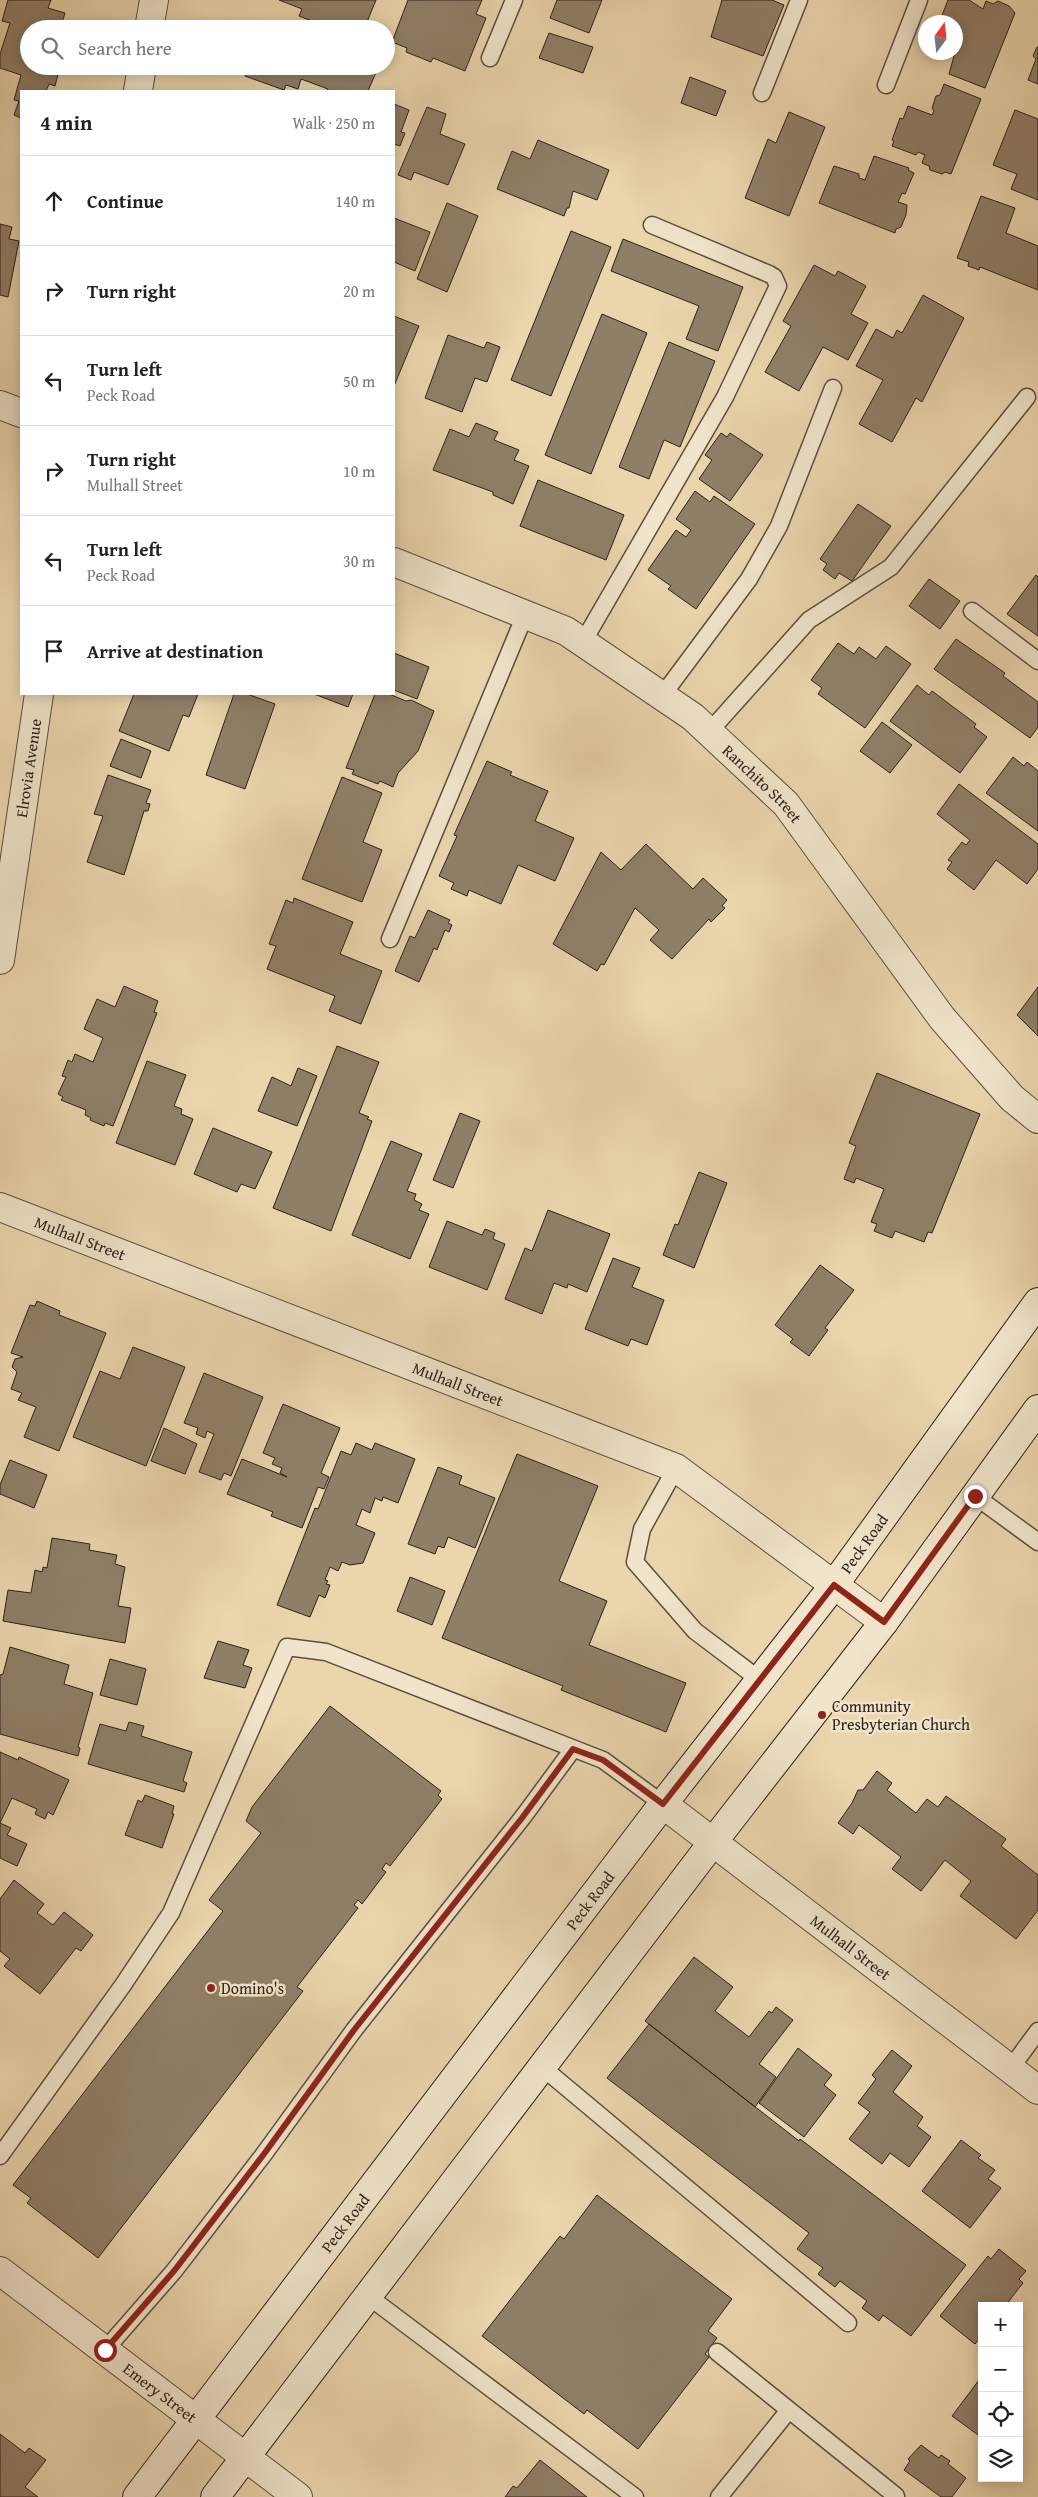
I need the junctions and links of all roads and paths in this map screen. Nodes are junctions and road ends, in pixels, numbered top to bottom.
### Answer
1 (154, 0) edge
2 (514, 0) edge
3 (799, 0) edge
4 (919, 0) edge
5 (151, 20) edge
6 (490, 58) dead end
7 (141, 75) edge
8 (886, 85) dead end
9 (138, 90) edge
10 (762, 93) dead end
11 (652, 225) dead end
12 (833, 388) dead end
13 (1027, 397) dead end
14 (0, 405) edge
15 (20, 413) edge
16 (395, 562) edge
17 (972, 611) dead end
18 (525, 615) junction
19 (583, 642) junction
20 (1038, 661) edge
21 (39, 695) edge
22 (662, 696) junction
23 (709, 732) junction
24 (390, 939) dead end
25 (0, 960) edge
26 (1038, 1119) edge
27 (0, 1208) edge
28 (1038, 1302) edge
29 (1038, 1409) edge
30 (676, 1468) junction
31 (975, 1496) junction
32 (1038, 1542) edge
33 (834, 1585) junction
34 (884, 1622) junction
35 (760, 1680) junction
36 (573, 1749) junction
37 (663, 1804) junction
38 (712, 1842) junction
39 (1038, 2032) edge
40 (542, 2067) junction
41 (1010, 2068) junction
42 (1038, 2090) edge
43 (0, 2156) edge
44 (0, 2271) edge
45 (368, 2296) junction
46 (848, 2323) dead end
47 (105, 2350) junction
48 (717, 2352) dead end
49 (789, 2410) junction
50 (195, 2419) junction
51 (245, 2457) junction
52 (137, 2497) edge
53 (216, 2497) edge
54 (298, 2497) edge
55 (634, 2497) edge
56 (719, 2497) edge
57 (895, 2497) edge

1 - 5 street
2 - 6 lane
3 - 10 lane
4 - 8 lane
7 - 9 street
11 - 19 lane
12 - 22 lane
13 - 23 lane
14 - 15 street
16 - 18 street, Ranchito Street
17 - 20 lane
18 - 19 street, Ranchito Street
18 - 24 lane
19 - 22 street, Ranchito Street
21 - 25 street, Elrovia Avenue
22 - 23 street, Ranchito Street
23 - 26 street, Ranchito Street
27 - 30 street, Mulhall Street
28 - 33 street, Peck Road
29 - 31 street
30 - 33 street, Mulhall Street
30 - 35 lane
31 - 32 lane
31 - 34 street
33 - 34 street, Mulhall Street
33 - 35 street, Peck Road
34 - 38 street
35 - 37 street, Peck Road
36 - 37 lane
36 - 43 lane
36 - 47 lane
37 - 38 street, Mulhall Street
37 - 50 street, Peck Road
38 - 40 street
38 - 41 street, Mulhall Street
39 - 41 lane
40 - 45 street
40 - 46 lane
41 - 42 street, Mulhall Street
44 - 47 street, Emery Street
45 - 51 street
45 - 55 lane
47 - 50 street, Emery Street
48 - 49 lane
49 - 56 lane
49 - 57 lane
50 - 51 street, Emery Street
50 - 52 street, Peck Road
51 - 53 street
51 - 54 street, Emery Street

